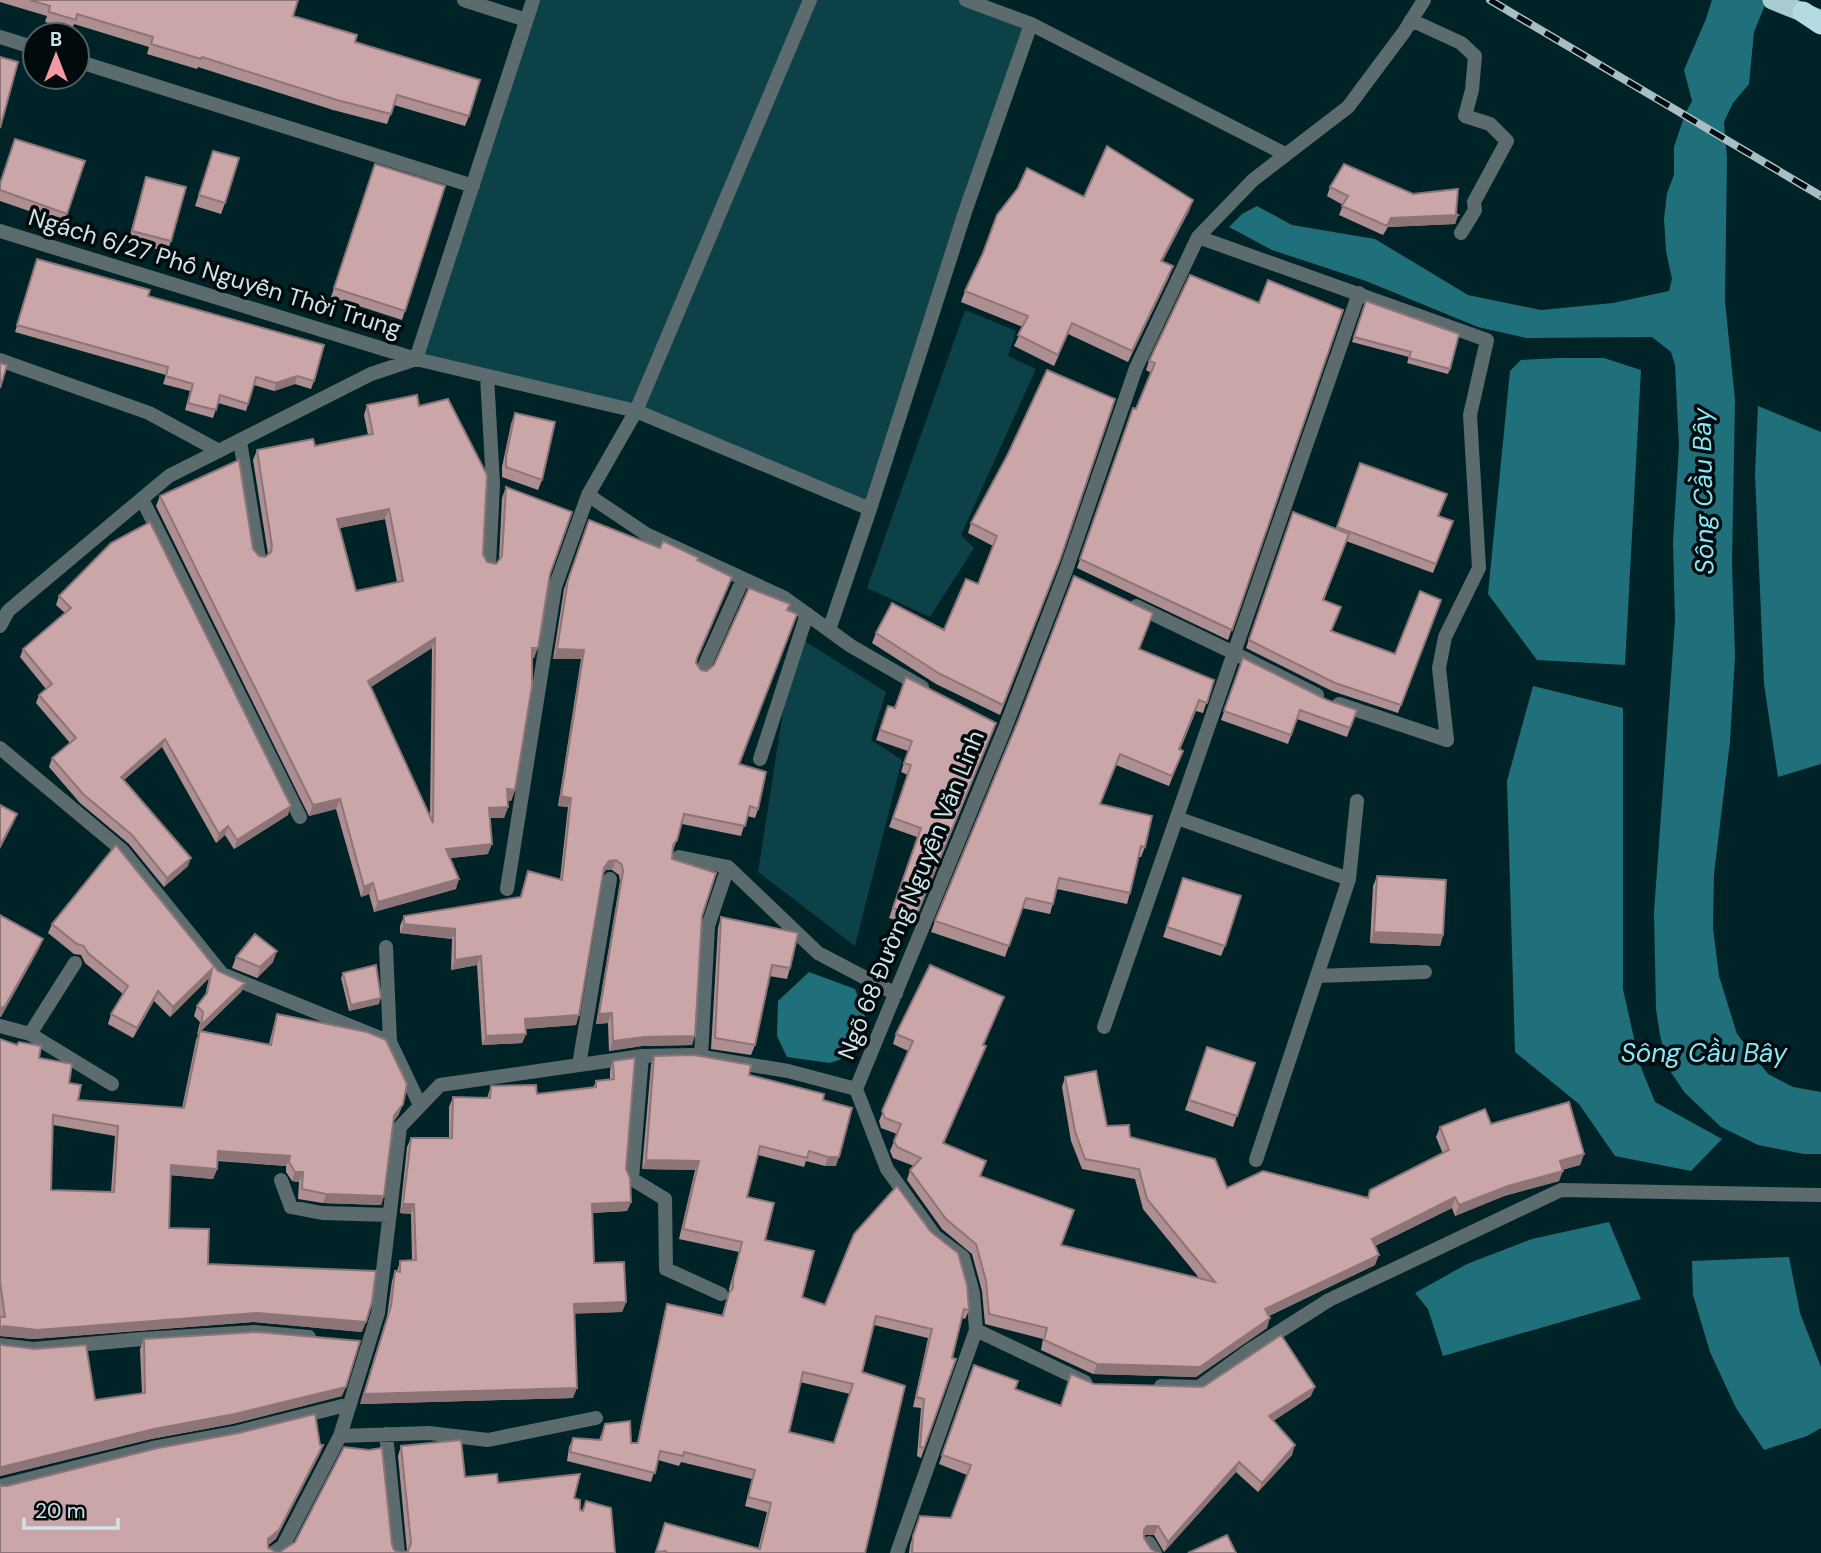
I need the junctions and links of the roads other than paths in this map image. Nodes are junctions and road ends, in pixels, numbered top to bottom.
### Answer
1 (464, 0) edge
2 (533, 0) edge
3 (810, 0) edge
4 (966, 0) edge
5 (1424, 0) edge
6 (1772, 0) edge
7 (526, 20) junction
8 (1411, 20) junction
9 (1817, 21) edge
10 (1031, 24) junction
11 (0, 37) edge
12 (21, 44) edge
13 (91, 65) edge
14 (1285, 154) junction
15 (473, 186) junction
16 (0, 231) edge
17 (1461, 233) dead end
18 (1198, 237) junction
19 (1359, 293) junction
20 (416, 359) junction
21 (0, 360) edge
22 (487, 376) junction
23 (636, 411) junction
24 (240, 441) junction
25 (219, 451) junction
26 (588, 495) junction
27 (142, 499) junction
28 (870, 509) junction
29 (260, 558) edge
30 (489, 565) edge
31 (743, 579) junction
32 (1121, 600) edge
33 (807, 614) junction
34 (0, 626) edge
35 (829, 630) junction
36 (1234, 653) junction
37 (702, 671) edge
38 (932, 692) edge
39 (0, 748) edge
40 (760, 759) dead end
41 (1357, 801) dead end
42 (300, 817) dead end
43 (1177, 818) junction
44 (678, 856) edge
45 (728, 867) junction
46 (610, 879) edge
47 (1349, 879) junction
48 (507, 889) dead end
49 (386, 947) dead end
50 (75, 963) dead end
51 (1425, 972) dead end
52 (1317, 976) junction
53 (896, 994) junction
54 (0, 1026) edge
55 (1104, 1027) dead end
56 (30, 1034) junction
57 (390, 1042) junction
58 (642, 1056) junction
59 (701, 1056) junction
60 (579, 1065) junction
61 (112, 1084) dead end
62 (856, 1089) junction
63 (420, 1105) junction
64 (1256, 1160) dead end
65 (281, 1180) dead end
66 (1821, 1195) edge
67 (390, 1214) junction
68 (722, 1294) dead end
69 (976, 1330) junction
70 (318, 1338) edge
71 (0, 1345) edge
72 (1104, 1385) edge
73 (1145, 1386) edge
74 (350, 1404) junction
75 (596, 1419) dead end
76 (386, 1434) junction
77 (340, 1436) junction
78 (1, 1486) edge
79 (273, 1553) edge
80 (398, 1553) edge
81 (897, 1553) edge

1 - 7 street
2 - 7 street
3 - 23 street
4 - 10 street
5 - 8 street, Ngõ 68 Đường Nguyễn Văn Linh
6 - 9 highway
7 - 15 street
8 - 14 street, Ngõ 68 Đường Nguyễn Văn Linh
8 - 17 street
10 - 14 street
10 - 28 street
11 - 12 street
13 - 15 street
14 - 18 street, Ngõ 68 Đường Nguyễn Văn Linh
15 - 20 street
16 - 20 street, Ngách 6/27 Phố Nguyễn Thời Trung
18 - 19 street
18 - 53 street, Ngõ 68 Đường Nguyễn Văn Linh
19 - 36 street
19 - 36 street
20 - 22 street, Ngách 6/27 Phố Nguyễn Thời Trung
20 - 24 street
21 - 25 street
22 - 23 street, Ngách 6/27 Phố Nguyễn Thời Trung
22 - 30 street
23 - 26 street
23 - 28 street, Ngách 6/27 Phố Nguyễn Thời Trung
24 - 25 street
24 - 29 street
25 - 27 street
26 - 31 street
26 - 48 street
27 - 34 street
27 - 42 street
28 - 35 street
31 - 33 street
31 - 37 street
32 - 36 street
33 - 35 street
33 - 40 street
35 - 38 street
36 - 43 street
39 - 57 street
41 - 47 street
43 - 47 street
43 - 55 street
44 - 45 street
45 - 53 street
45 - 59 street
46 - 60 street
47 - 52 street
49 - 57 street
50 - 56 street
51 - 52 street
52 - 64 street
53 - 62 street, Ngõ 68 Đường Nguyễn Văn Linh
54 - 56 street
56 - 61 street
57 - 63 street
58 - 59 street, Ngõ 68 Đường Nguyễn Văn Linh
58 - 60 street, Ngõ 68 Đường Nguyễn Văn Linh
58 - 68 street
59 - 62 street, Ngõ 68 Đường Nguyễn Văn Linh
60 - 63 street, Ngõ 68 Đường Nguyễn Văn Linh
62 - 69 street
63 - 67 street, Ngõ 68 Đường Nguyễn Văn Linh
65 - 67 street
66 - 73 street
67 - 74 street, Ngõ 68 Đường Nguyễn Văn Linh
69 - 72 street
69 - 81 street
70 - 71 street
74 - 77 street, Ngõ 68 Đường Nguyễn Văn Linh
74 - 78 street
75 - 76 street
76 - 77 street
76 - 80 street
77 - 79 street, Ngõ 68 Đường Nguyễn Văn Linh

